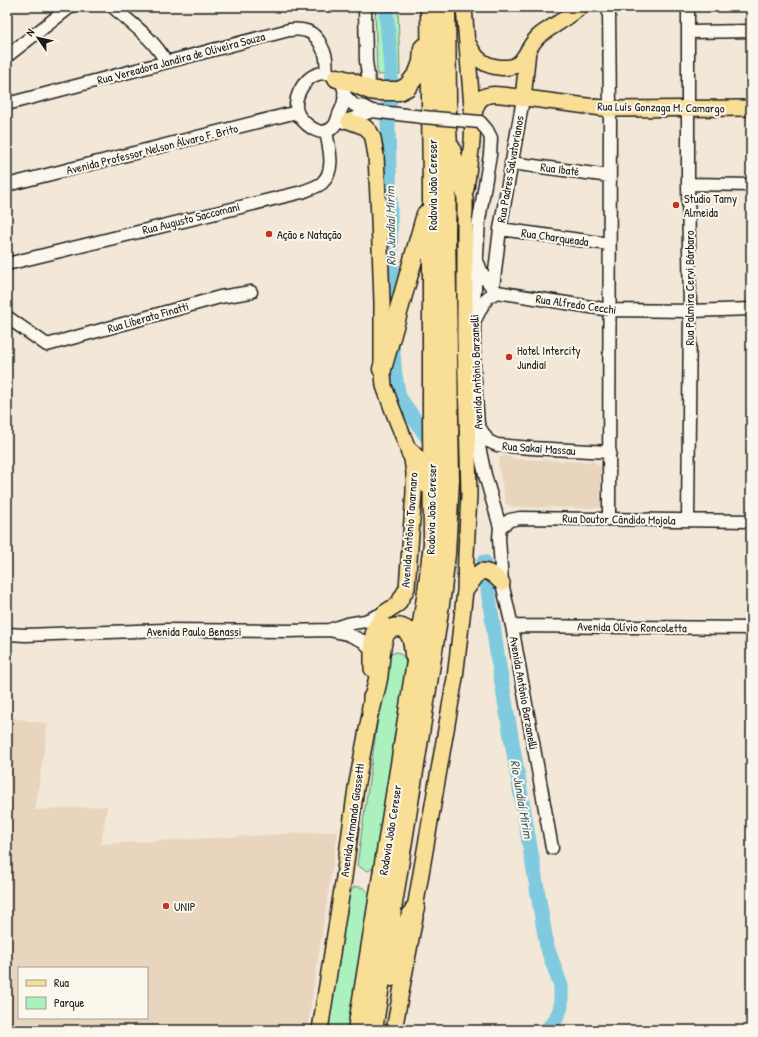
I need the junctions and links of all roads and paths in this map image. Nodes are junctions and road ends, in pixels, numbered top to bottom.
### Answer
1 (70, 7) edge
2 (113, 7) edge
3 (365, 7) edge
4 (423, 7) edge
5 (430, 7) edge
6 (446, 7) edge
7 (464, 7) edge
8 (580, 7) edge
9 (688, 7) edge
10 (609, 9) edge
11 (751, 31) edge
12 (688, 32) junction
13 (466, 40) junction
14 (528, 50) junction
15 (7, 56) edge
16 (366, 61) junction
17 (166, 62) junction
18 (352, 85) junction
19 (523, 99) junction
20 (7, 104) edge
21 (688, 108) junction
22 (751, 108) edge
23 (610, 109) junction
24 (374, 111) junction
25 (297, 112) junction
26 (473, 119) junction
27 (349, 121) junction
28 (446, 127) junction
29 (330, 129) junction
30 (511, 163) junction
31 (610, 176) junction
32 (688, 184) junction
33 (7, 185) edge
34 (751, 185) edge
35 (432, 192) junction
36 (465, 198) junction
37 (500, 229) junction
38 (609, 244) junction
39 (477, 262) junction
40 (7, 264) edge
41 (495, 290) junction
42 (251, 292) dead end
43 (610, 310) junction
44 (751, 310) edge
45 (690, 311) junction
46 (7, 317) edge
47 (474, 320) junction
48 (384, 363) junction
49 (478, 425) junction
50 (410, 452) junction
51 (610, 452) junction
52 (609, 519) junction
53 (688, 520) junction
54 (751, 520) edge
55 (500, 533) junction
56 (433, 543) junction
57 (498, 580) junction
58 (468, 588) junction
59 (384, 613) junction
60 (512, 626) junction
61 (751, 628) edge
62 (329, 630) junction
63 (380, 631) junction
64 (7, 634) edge
65 (372, 654) junction
66 (412, 688) junction
67 (371, 709) junction
68 (552, 848) dead end
69 (415, 908) junction
70 (320, 1030) edge
71 (357, 1030) edge
72 (373, 1030) edge
73 (378, 1030) edge
74 (394, 1030) edge

1 - 15 street
2 - 17 street
3 - 16 street
4 - 18 highway
5 - 35 highway, Rodovia João Cereser
6 - 28 highway, Rodovia João Cereser
7 - 13 main road
8 - 14 main road
9 - 12 street, Rua Palmira Cervi Bárbaro
10 - 23 street
11 - 12 street
12 - 21 street, Rua Palmira Cervi Bárbaro
13 - 14 main road
13 - 26 main road
14 - 19 main road, Rua Padres Salvatorianos
16 - 18 street
16 - 18 street
17 - 18 street, Rua Vereadora Jandira de Oliveira Souza
17 - 20 street, Rua Vereadora Jandira de Oliveira Souza
18 - 24 street
18 - 25 street
18 - 29 street
19 - 23 main road, Rua Luís Gonzaga M. Camargo
19 - 26 main road, Rua Luís Gonzaga M. Camargo
19 - 30 street, Rua Padres Salvatorianos
21 - 22 main road, Rua Luís Gonzaga M. Camargo
21 - 23 main road, Rua Luís Gonzaga M. Camargo
21 - 32 street, Rua Palmira Cervi Bárbaro
23 - 31 street
24 - 27 street
24 - 39 street, Avenida Antônio Barzanelli, bridge
25 - 29 street
25 - 33 street, Avenida Professor Nelson Álvaro F. Brito
26 - 36 main road
27 - 29 street
27 - 48 main road, Avenida Antônio Tavarnaro
28 - 36 main road
28 - 72 highway, Rodovia João Cereser
29 - 40 street, Rua Augusto Saccomani
30 - 31 street, Rua Ibaté
30 - 37 street, Rua Padres Salvatorianos
31 - 38 street
32 - 34 street
32 - 45 street, Rua Palmira Cervi Bárbaro
35 - 48 highway
35 - 56 highway, Rodovia João Cereser
36 - 58 main road
37 - 38 street, Rua Charqueada
37 - 41 street, Rua Padres Salvatorianos
38 - 43 street
39 - 41 street
39 - 47 street, Avenida Antônio Barzanelli
41 - 43 street, Rua Alfredo Cecchi
41 - 47 street
42 - 46 street, Rua Liberato Finatti
43 - 45 street, Rua Alfredo Cecchi
43 - 51 street
44 - 45 street, Rua Alfredo Cecchi
45 - 53 street, Rua Palmira Cervi Bárbaro
47 - 49 street, Avenida Antônio Barzanelli
48 - 50 main road, Avenida Antônio Tavarnaro
49 - 51 street, Rua Sakai Massau
49 - 55 street, Avenida Antônio Barzanelli
50 - 56 highway
50 - 59 main road, Avenida Antônio Tavarnaro
51 - 52 street
52 - 53 street, Rua Doutor Cândido Mojola
52 - 55 street, Rua Doutor Cândido Mojola
53 - 54 street, Rua Doutor Cândido Mojola
55 - 57 street, Avenida Antônio Barzanelli
56 - 66 highway, Rodovia João Cereser
57 - 58 main road
57 - 60 street, Avenida Antônio Barzanelli
58 - 69 main road
59 - 62 street
59 - 63 main road, Avenida Armando Giassetti
60 - 61 street, Avenida Olívio Roncoletta
60 - 68 street, Avenida Antônio Barzanelli
62 - 63 street
62 - 64 street, Avenida Paulo Benassi
62 - 65 street, Avenida Paulo Benassi
63 - 65 main road, Avenida Armando Giassetti
63 - 66 highway
63 - 67 highway
65 - 67 main road, Avenida Armando Giassetti
66 - 71 highway, Rodovia João Cereser
67 - 70 main road, Avenida Armando Giassetti
69 - 73 highway
69 - 74 main road

